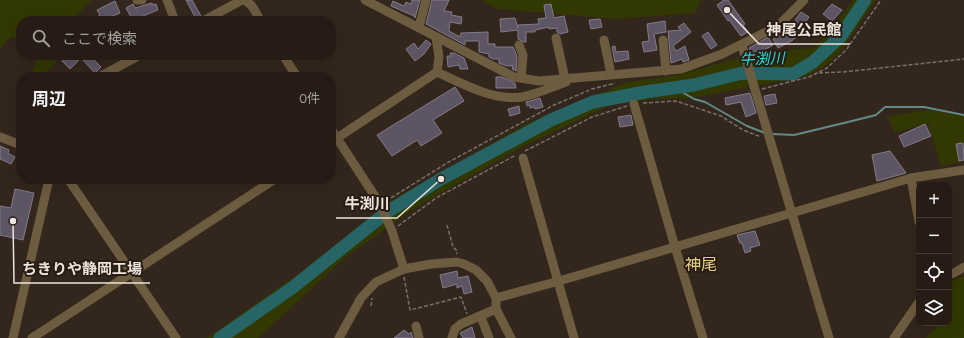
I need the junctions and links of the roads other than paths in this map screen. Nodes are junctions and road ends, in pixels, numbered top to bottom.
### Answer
1 (136, 0) edge
2 (142, 0) edge
3 (167, 0) edge
4 (242, 0) edge
5 (245, 0) edge
6 (365, 0) edge
7 (426, 0) edge
8 (804, 0) edge
9 (173, 16) edge
10 (212, 16) edge
11 (258, 16) edge
12 (419, 27) junction
13 (436, 38) junction
14 (556, 38) dead end
15 (604, 40) dead end
16 (663, 40) dead end
17 (519, 45) dead end
18 (742, 46) junction
19 (130, 60) edge
20 (286, 60) edge
21 (126, 62) joint
22 (666, 71) junction
23 (108, 72) edge
24 (295, 72) edge
25 (437, 72) junction
26 (611, 74) junction
27 (521, 78) junction
28 (578, 78) junction
29 (565, 79) junction
30 (634, 104) road end
31 (0, 137) edge
32 (336, 139) edge
33 (16, 143) edge
34 (336, 143) edge
35 (521, 155) road end
36 (964, 170) edge
37 (911, 178) junction
38 (49, 184) edge
39 (71, 184) edge
40 (267, 184) edge
41 (792, 213) junction
42 (918, 218) edge
43 (675, 247) junction
44 (964, 267) edge
45 (133, 272) junction
46 (404, 272) junction
47 (952, 274) edge
48 (559, 281) junction
49 (496, 298) junction
50 (916, 306) edge
51 (496, 309) junction
52 (481, 317) junction
53 (416, 326) dead end
54 (14, 338) edge
55 (32, 338) edge
56 (176, 338) edge
57 (339, 338) edge
58 (419, 338) edge
59 (452, 338) edge
60 (489, 338) edge
61 (511, 338) edge
62 (574, 338) edge
63 (703, 338) edge
64 (829, 338) edge
65 (894, 338) edge

1 - 2 street
3 - 9 street
4 - 10 street
5 - 11 street
6 - 12 street
7 - 12 street
8 - 18 street
12 - 13 street
13 - 25 street
13 - 27 street
14 - 29 street
15 - 26 street
16 - 22 street
17 - 27 street
18 - 22 street
18 - 41 street
19 - 21 street
20 - 24 street
21 - 23 street
22 - 26 street
25 - 28 street
25 - 32 street
26 - 28 street
27 - 29 street
28 - 29 street
30 - 43 street
31 - 33 street
34 - 46 street
35 - 48 street
36 - 37 street
37 - 41 street
37 - 42 street
38 - 54 street
39 - 45 street
40 - 45 street
41 - 43 street
41 - 64 street
43 - 48 street
43 - 63 street
44 - 47 street
45 - 55 street
45 - 56 street
46 - 49 street
46 - 57 street
48 - 49 street
48 - 62 street
49 - 51 street
50 - 65 street
51 - 52 street
51 - 61 street
52 - 59 street
52 - 60 street
53 - 58 street

